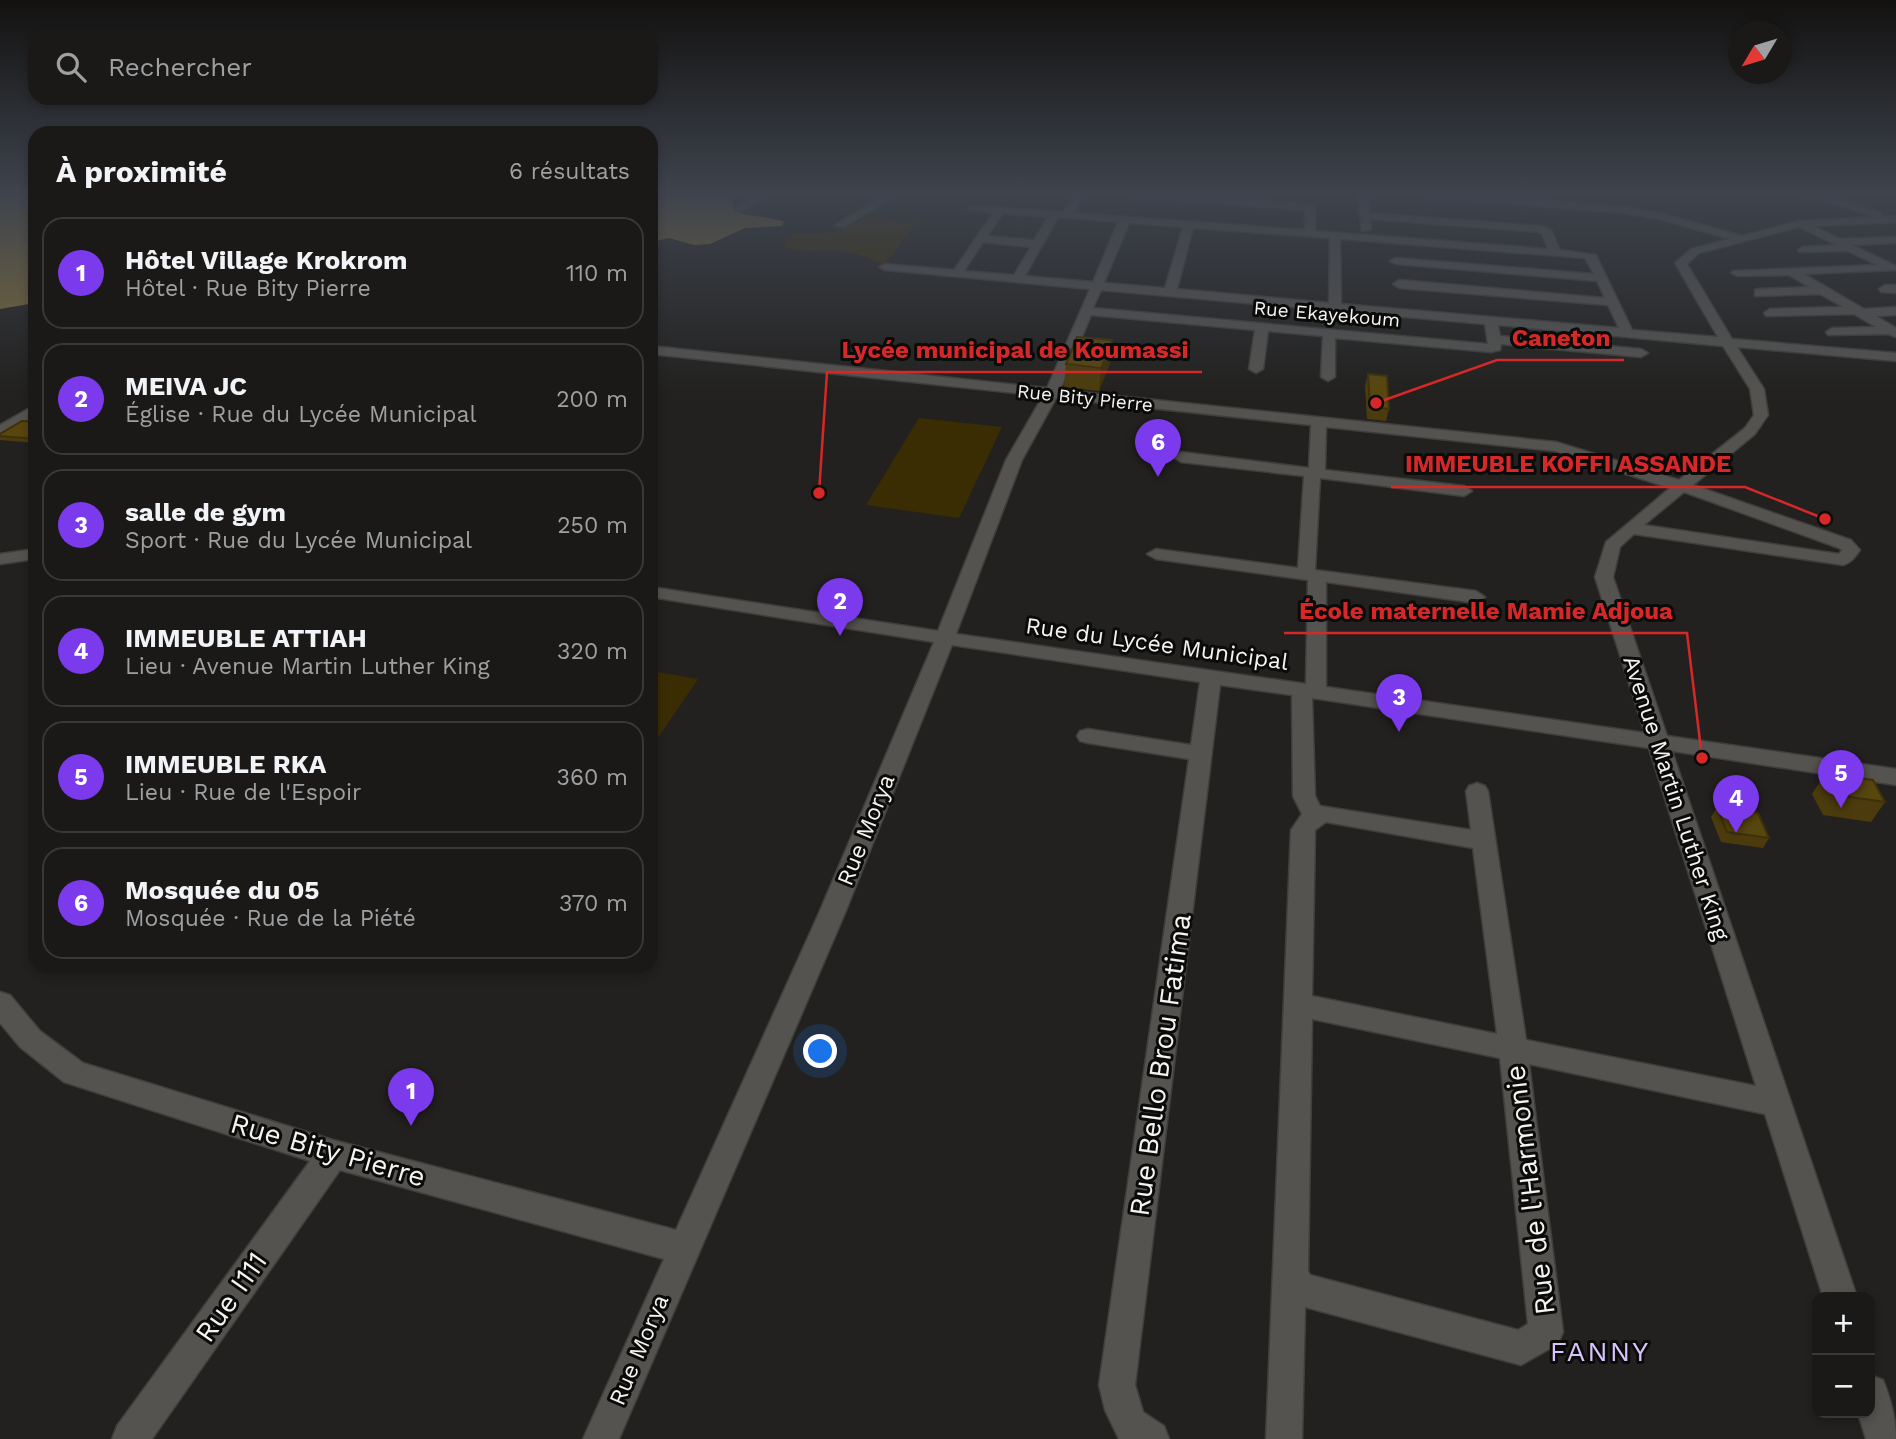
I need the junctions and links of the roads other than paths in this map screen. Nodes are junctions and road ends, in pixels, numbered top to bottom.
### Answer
1 (966, 260) edge
2 (1028, 260) edge
3 (1108, 260) edge
4 (1179, 260) edge
5 (1335, 260) edge
6 (1593, 260) edge
7 (1683, 260) edge
8 (1396, 261) joint
9 (1895, 265) edge
10 (885, 267) dead end
11 (1791, 272) junction
12 (957, 273) junction
13 (1737, 273) dead end
14 (989, 276) junction
15 (1018, 278) junction
16 (1601, 278) junction
17 (1097, 286) junction
18 (979, 290) dead end
19 (1821, 290) junction
20 (1170, 292) junction
21 (1759, 293) dead end
22 (1400, 298) junction
23 (1612, 302) junction
24 (1335, 307) junction
25 (1086, 311) junction
26 (1857, 311) junction
27 (1896, 311) edge
28 (1770, 313) dead end
29 (1491, 321) junction
30 (1262, 327) junction
31 (1832, 332) dead end
32 (1893, 332) edge
33 (1329, 333) junction
34 (1627, 333) junction
35 (1494, 339) junction
36 (1730, 342) junction
37 (658, 351) edge
38 (1641, 352) dead end
39 (1896, 357) edge
40 (1256, 369) dead end
41 (1328, 377) dead end
42 (1051, 394) junction
43 (28, 414) edge
44 (1319, 421) junction
45 (0, 432) edge
46 (1181, 457) dead end
47 (1315, 473) junction
48 (1681, 486) junction
49 (1464, 491) dead end
50 (1630, 528) junction
51 (1156, 554) dead end
52 (28, 555) edge
53 (0, 559) edge
54 (1311, 575) junction
55 (658, 593) edge
56 (1476, 597) dead end
57 (945, 638) junction
58 (1211, 677) junction
59 (1309, 690) junction
60 (1088, 736) dead end
61 (1657, 741) junction
62 (1202, 754) junction
63 (1896, 777) edge
64 (1477, 791) dead end
65 (1314, 816) junction
66 (1484, 841) junction
67 (0, 1003) edge
68 (1299, 1005) junction
69 (1513, 1049) junction
70 (1775, 1103) junction
71 (333, 1154) junction
72 (683, 1248) junction
73 (1291, 1276) junction
74 (1838, 1292) edge
75 (1875, 1409) edge
76 (130, 1439) edge
77 (601, 1439) edge
78 (1151, 1439) edge
79 (1284, 1439) edge
80 (1884, 1439) edge

1 - 12 street
2 - 15 street
3 - 17 street, Rue Morya
4 - 20 street
5 - 24 street
6 - 16 street
7 - 36 street, Avenue Martin Luther King
8 - 16 street
8 - 22 street
9 - 11 street
10 - 12 street
11 - 13 street
11 - 19 street
12 - 14 street
14 - 15 street
14 - 18 street
15 - 17 street
16 - 23 street
17 - 20 street
17 - 25 street, Rue Morya
19 - 21 street
19 - 26 street
20 - 24 street
22 - 23 street
22 - 24 street
22 - 29 street
23 - 34 street
25 - 30 street, Rue Ekayekoum
25 - 42 street, Rue Morya
26 - 27 street
26 - 28 street
26 - 32 street
29 - 34 street
29 - 35 street
30 - 33 street, Rue Ekayekoum
30 - 40 street
31 - 32 street
33 - 35 street, Rue Ekayekoum
33 - 41 street
34 - 36 street
35 - 38 street
36 - 39 street
36 - 48 street, Avenue Martin Luther King
37 - 42 street, Rue Bity Pierre
42 - 44 street, Rue Bity Pierre
42 - 57 street, Rue Morya
43 - 45 street
44 - 47 street
44 - 48 street, Rue Bity Pierre
46 - 47 street
47 - 49 street
47 - 54 street
48 - 50 street, Avenue Martin Luther King
48 - 50 street, Rue Bity Pierre
50 - 61 street, Avenue Martin Luther King
51 - 54 street
52 - 53 street
54 - 56 street
54 - 59 street
55 - 57 street, Rue du Lycée Municipal
57 - 58 street, Rue du Lycée Municipal
57 - 72 street, Rue Morya
58 - 59 street, Rue du Lycée Municipal
58 - 62 street, Rue Bello Brou Fatima
59 - 61 street, Rue du Lycée Municipal
59 - 65 street
60 - 62 street
61 - 63 street, Rue du Lycée Municipal
61 - 70 street, Avenue Martin Luther King
62 - 78 street, Rue Bello Brou Fatima
64 - 66 street
65 - 66 street
65 - 68 street
66 - 69 street
67 - 71 street, Rue Bity Pierre
68 - 69 street
68 - 73 street
69 - 70 street
69 - 73 street, Rue de l'Harmonie
70 - 74 street, Avenue Martin Luther King
71 - 72 street, Rue Bity Pierre
71 - 76 street, Rue I111
72 - 77 street, Rue Morya
73 - 79 street
75 - 80 street

